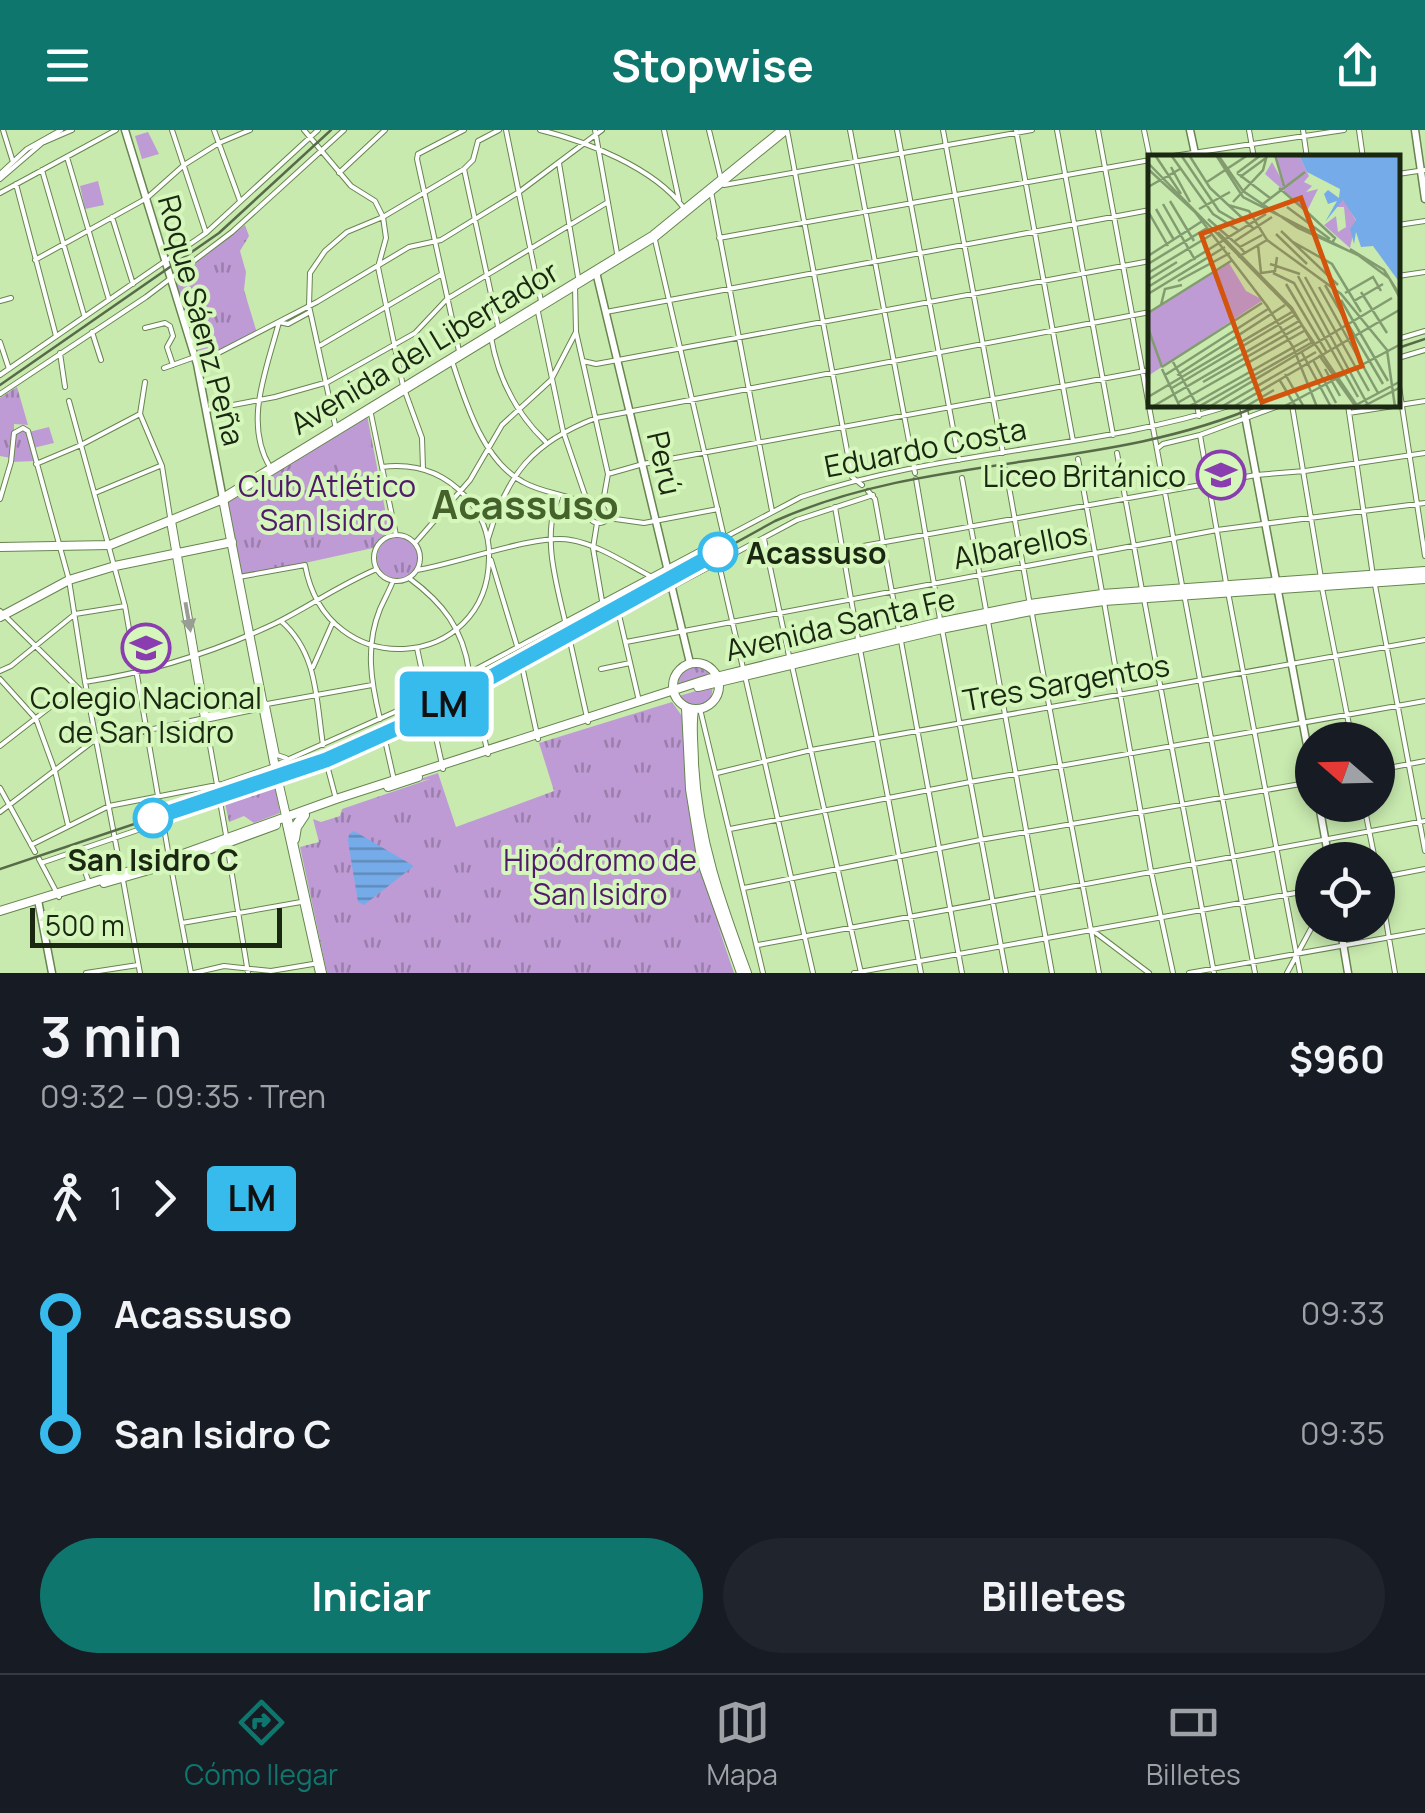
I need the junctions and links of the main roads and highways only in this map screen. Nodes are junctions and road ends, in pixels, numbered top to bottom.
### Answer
1 (786, 130) edge
2 (223, 499) junction
3 (171, 521) junction
4 (232, 542) junction
5 (0, 548) edge
6 (177, 552) junction
7 (1425, 571) edge
8 (1425, 579) edge
9 (1374, 580) junction
10 (1, 614) edge
11 (718, 679) junction
12 (673, 692) junction
13 (264, 708) junction
14 (694, 709) junction
15 (615, 711) junction
16 (272, 765) road end
17 (281, 780) road end
18 (395, 782) junction
19 (304, 814) junction
20 (286, 818) junction
21 (294, 839) junction
22 (122, 875) junction
23 (59, 895) junction
24 (305, 897) junction
25 (0, 911) edge
26 (320, 968) edge
27 (744, 973) edge

1 - 2 main road, Avenida del Libertador
2 - 3 main road, Avenida del Libertador
2 - 4 main road, Roque Sáenz Peña
3 - 5 main road, Avenida del Libertador
3 - 6 main road
4 - 6 main road
4 - 13 main road, Roque Sáenz Peña
6 - 10 main road
6 -> 13 main road
7 - 9 main road, Avenida Santa Fe
8 - 9 main road, Avenida Santa Fe
9 - 11 main road, Avenida Santa Fe
11 - 12 main road, Avenida Santa Fe
11 - 12 main road
11 - 14 main road
12 - 14 main road
12 - 15 main road, Avenida Santa Fe
12 - 15 main road, Avenida Santa Fe
13 - 16 main road, Roque Sáenz Peña
14 - 27 main road
15 - 18 main road, Avenida Santa Fe
17 - 20 main road
18 - 19 main road, Avenida Santa Fe
18 - 20 main road, Avenida Santa Fe
19 - 20 main road, Avenida Santa Fe
19 - 21 main road
20 - 21 main road
20 - 22 main road
20 - 24 main road
21 - 24 main road
22 - 23 main road
22 - 23 main road
23 - 25 main road
24 - 26 main road

